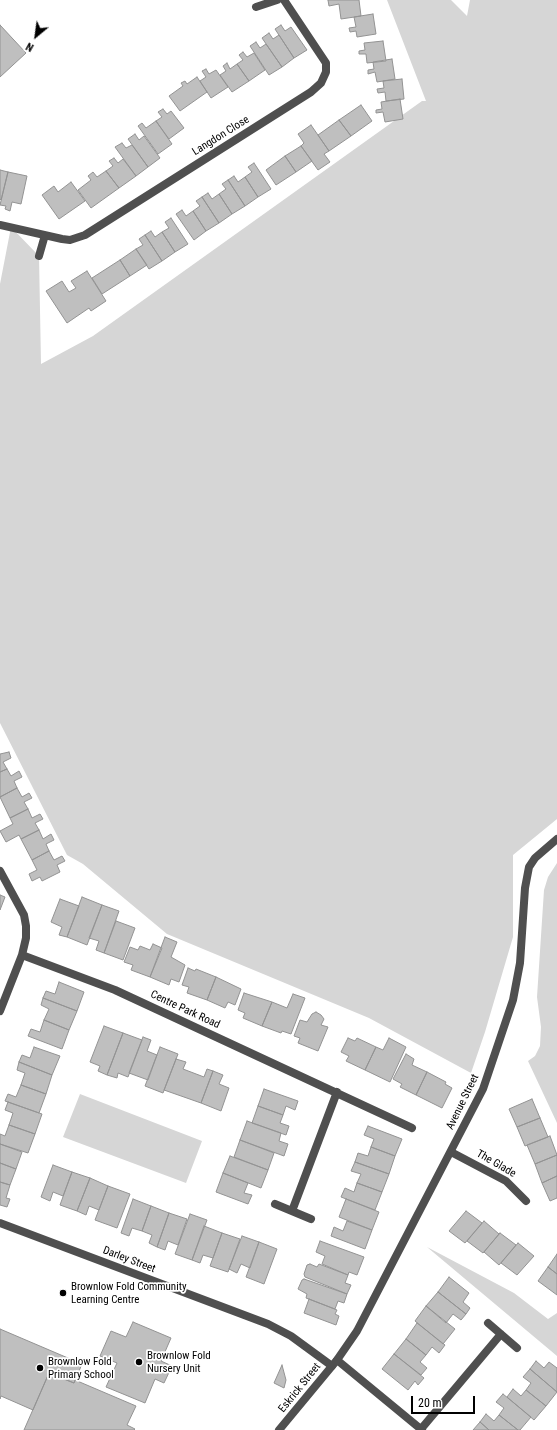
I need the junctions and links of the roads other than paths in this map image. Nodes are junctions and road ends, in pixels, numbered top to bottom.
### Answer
1 (277, 0) edge
2 (284, 0) edge
3 (256, 7) dead end
4 (0, 225) edge
5 (45, 235) junction
6 (40, 256) dead end
7 (557, 839) edge
8 (0, 871) edge
9 (22, 955) junction
10 (0, 1011) edge
11 (337, 1092) junction
12 (412, 1128) dead end
13 (451, 1152) junction
14 (526, 1201) dead end
15 (275, 1204) dead end
16 (292, 1211) junction
17 (311, 1219) dead end
18 (0, 1223) edge
19 (488, 1323) dead end
20 (501, 1334) junction
21 (517, 1348) dead end
22 (335, 1363) junction
23 (279, 1430) edge
24 (421, 1430) edge

1 - 3 street
2 - 5 street, Langdon Close
4 - 5 street, Langdon Close
5 - 6 street
7 - 13 street, Avenue Street
8 - 9 street
9 - 10 street
9 - 11 street, Centre Park Road
11 - 12 street, Centre Park Road
11 - 16 street
13 - 14 street, The Glade
13 - 22 street, Avenue Street
15 - 16 street
16 - 17 street
18 - 22 street, Darley Street
19 - 20 street
20 - 21 street
20 - 24 street
22 - 23 street, Eskrick Street
22 - 24 street, Darley Street

